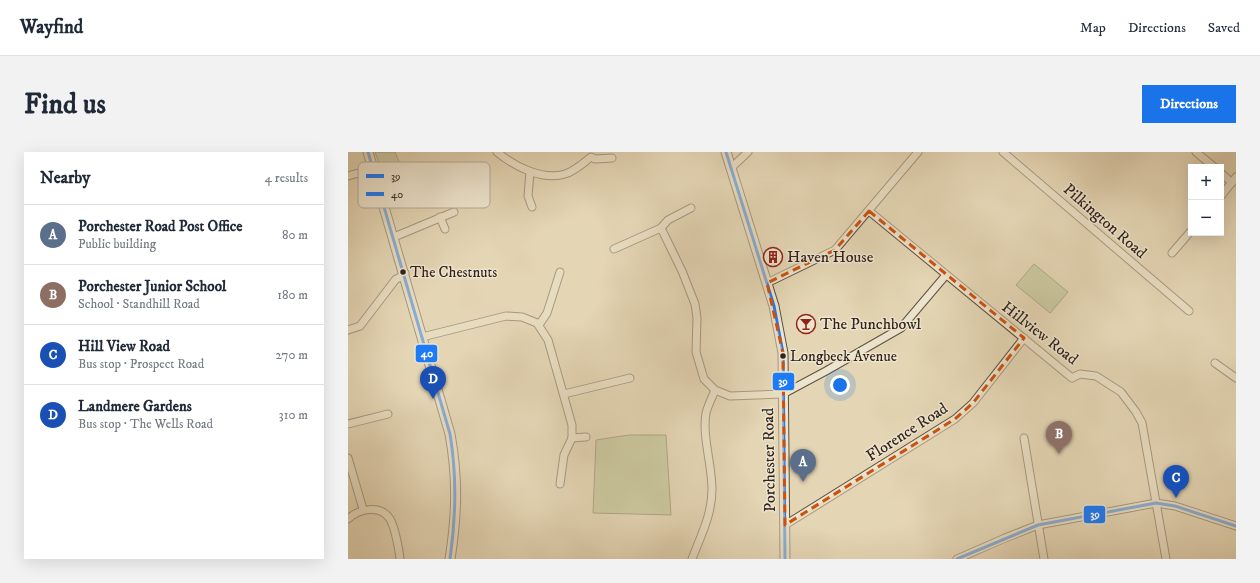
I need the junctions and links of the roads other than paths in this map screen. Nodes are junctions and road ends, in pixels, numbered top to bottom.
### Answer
1 (368, 152) edge
2 (497, 152) edge
3 (726, 152) edge
4 (748, 152) edge
5 (918, 152) edge
6 (1003, 152) edge
7 (1196, 152) edge
8 (590, 154) edge
9 (612, 158) dead end
10 (372, 162) edge
11 (1210, 164) edge
12 (731, 168) junction
13 (530, 172) junction
14 (358, 173) edge
15 (1224, 175) edge
16 (348, 176) edge
17 (1234, 180) edge
18 (1224, 192) edge
19 (532, 207) dead end
20 (386, 208) edge
21 (691, 208) dead end
22 (869, 211) junction
23 (454, 212) dead end
24 (440, 217) junction
25 (661, 228) junction
26 (445, 229) dead end
27 (1188, 234) edge
28 (394, 236) junction
29 (614, 249) dead end
30 (1172, 253) dead end
31 (405, 272) junction
32 (560, 272) dead end
33 (946, 275) junction
34 (767, 283) junction
35 (1189, 311) dead end
36 (539, 325) junction
37 (348, 330) edge
38 (422, 337) junction
39 (1024, 338) junction
40 (1215, 363) dead end
41 (630, 378) dead end
42 (1236, 378) edge
43 (715, 390) junction
44 (564, 394) junction
45 (783, 394) junction
46 (388, 414) dead end
47 (348, 424) edge
48 (586, 437) dead end
49 (572, 438) junction
50 (1024, 438) dead end
51 (348, 458) edge
52 (560, 484) dead end
53 (1156, 503) junction
54 (363, 509) junction
55 (348, 519) edge
56 (785, 525) junction
57 (1038, 525) junction
58 (1236, 526) edge
59 (400, 559) edge
60 (450, 559) edge
61 (692, 559) edge
62 (785, 559) edge
63 (957, 559) edge
64 (1044, 559) edge
65 (1166, 559) edge

1 - 10 street
2 - 13 street
3 - 12 street, Porchester Road
4 - 12 street
5 - 22 street
6 - 35 street, Pilkington Road
7 - 11 street
8 - 9 street
8 - 13 street
12 - 34 street, Porchester Road
13 - 19 street
14 - 16 street
15 - 17 street
17 - 18 street
20 - 28 street
21 - 25 street
22 - 33 street, Hillview Road
22 - 34 street
23 - 24 street
24 - 26 street
24 - 28 street
25 - 29 street
25 - 43 street
27 - 30 street
28 - 31 street
31 - 37 street
31 - 38 street
32 - 36 street
33 - 39 street, Hillview Road
33 - 45 street
34 - 45 street, Porchester Road
36 - 38 street
36 - 44 street
38 - 60 street
39 - 53 street, Hillview Road
39 - 56 street, Florence Road
40 - 42 street
41 - 44 street
43 - 45 street
43 - 61 street
44 - 49 street
45 - 56 street, Porchester Road
46 - 47 street
48 - 49 street
49 - 52 street
50 - 57 street
51 - 54 street
53 - 57 street
53 - 58 street
53 - 65 street, Hillview Road
54 - 55 street
54 - 59 street
56 - 62 street, Porchester Road
57 - 63 street
57 - 64 street

